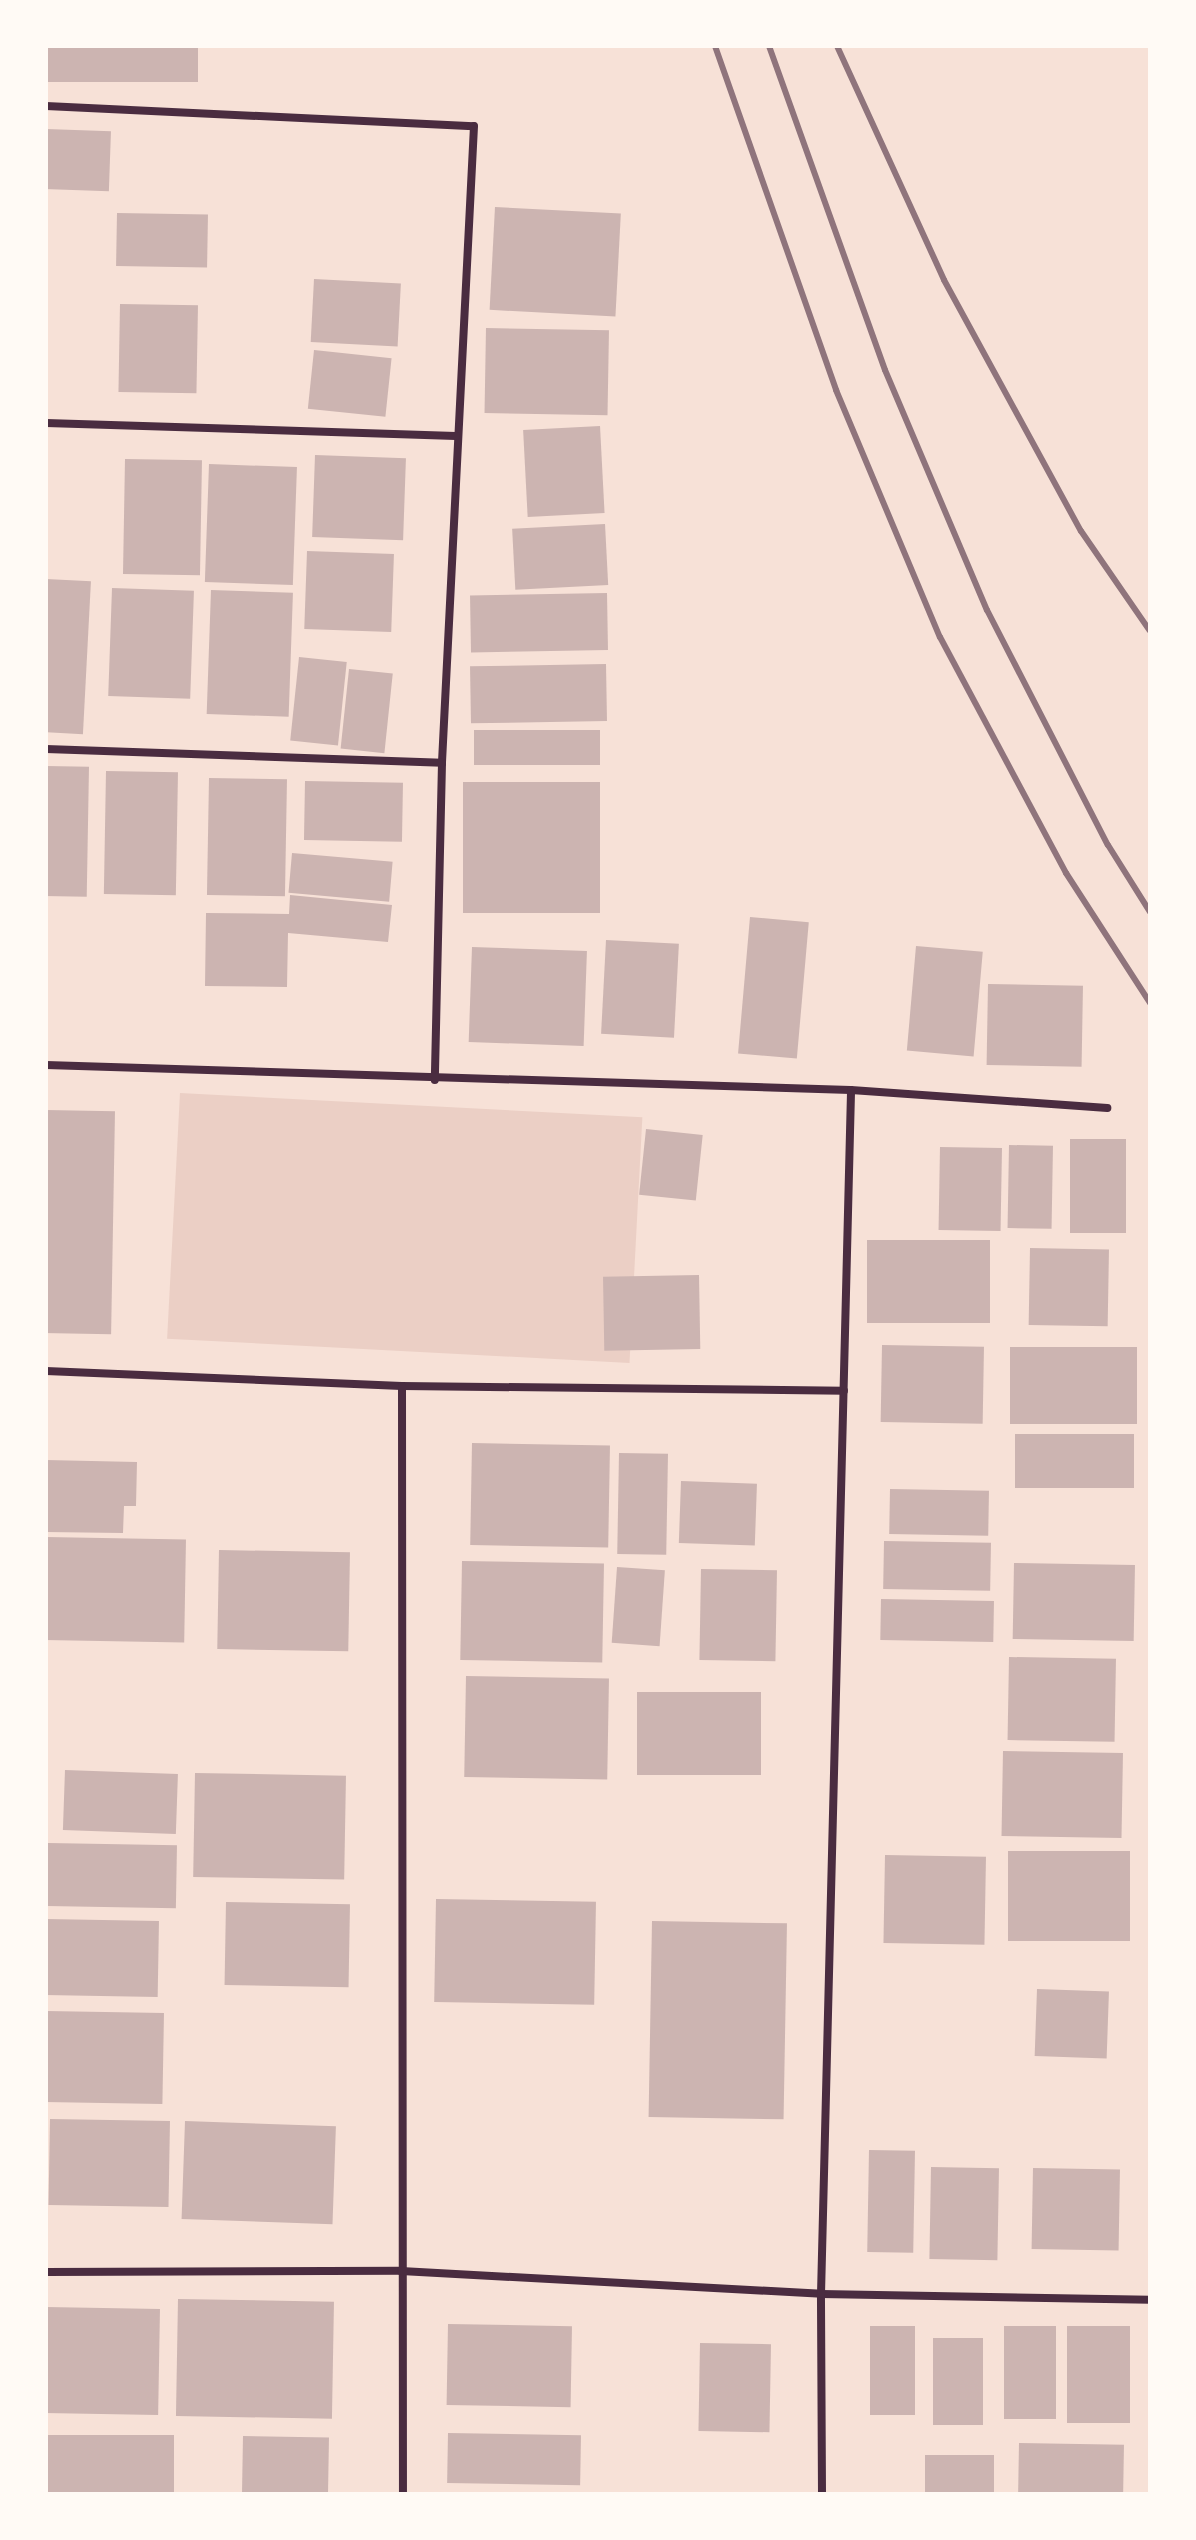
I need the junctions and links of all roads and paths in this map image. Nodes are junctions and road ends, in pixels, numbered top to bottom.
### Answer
1 (46, 106) edge
2 (46, 423) edge
3 (456, 436) junction
4 (46, 749) edge
5 (442, 763) junction
6 (46, 1065) edge
7 (435, 1080) junction
8 (851, 1090) junction
9 (1107, 1108) dead end
10 (46, 1371) edge
11 (402, 1386) junction
12 (844, 1391) junction
13 (401, 2271) junction
14 (46, 2272) edge
15 (821, 2294) junction
16 (1150, 2300) edge
17 (403, 2494) edge
18 (822, 2494) edge

1 - 3 street
2 - 3 street
3 - 5 street
4 - 5 street
5 - 7 street
6 - 7 street
7 - 8 street
8 - 9 street
8 - 12 street
10 - 11 street
11 - 12 street
11 - 13 street
12 - 15 street
13 - 14 street
13 - 15 street
13 - 17 street
15 - 16 street
15 - 18 street

